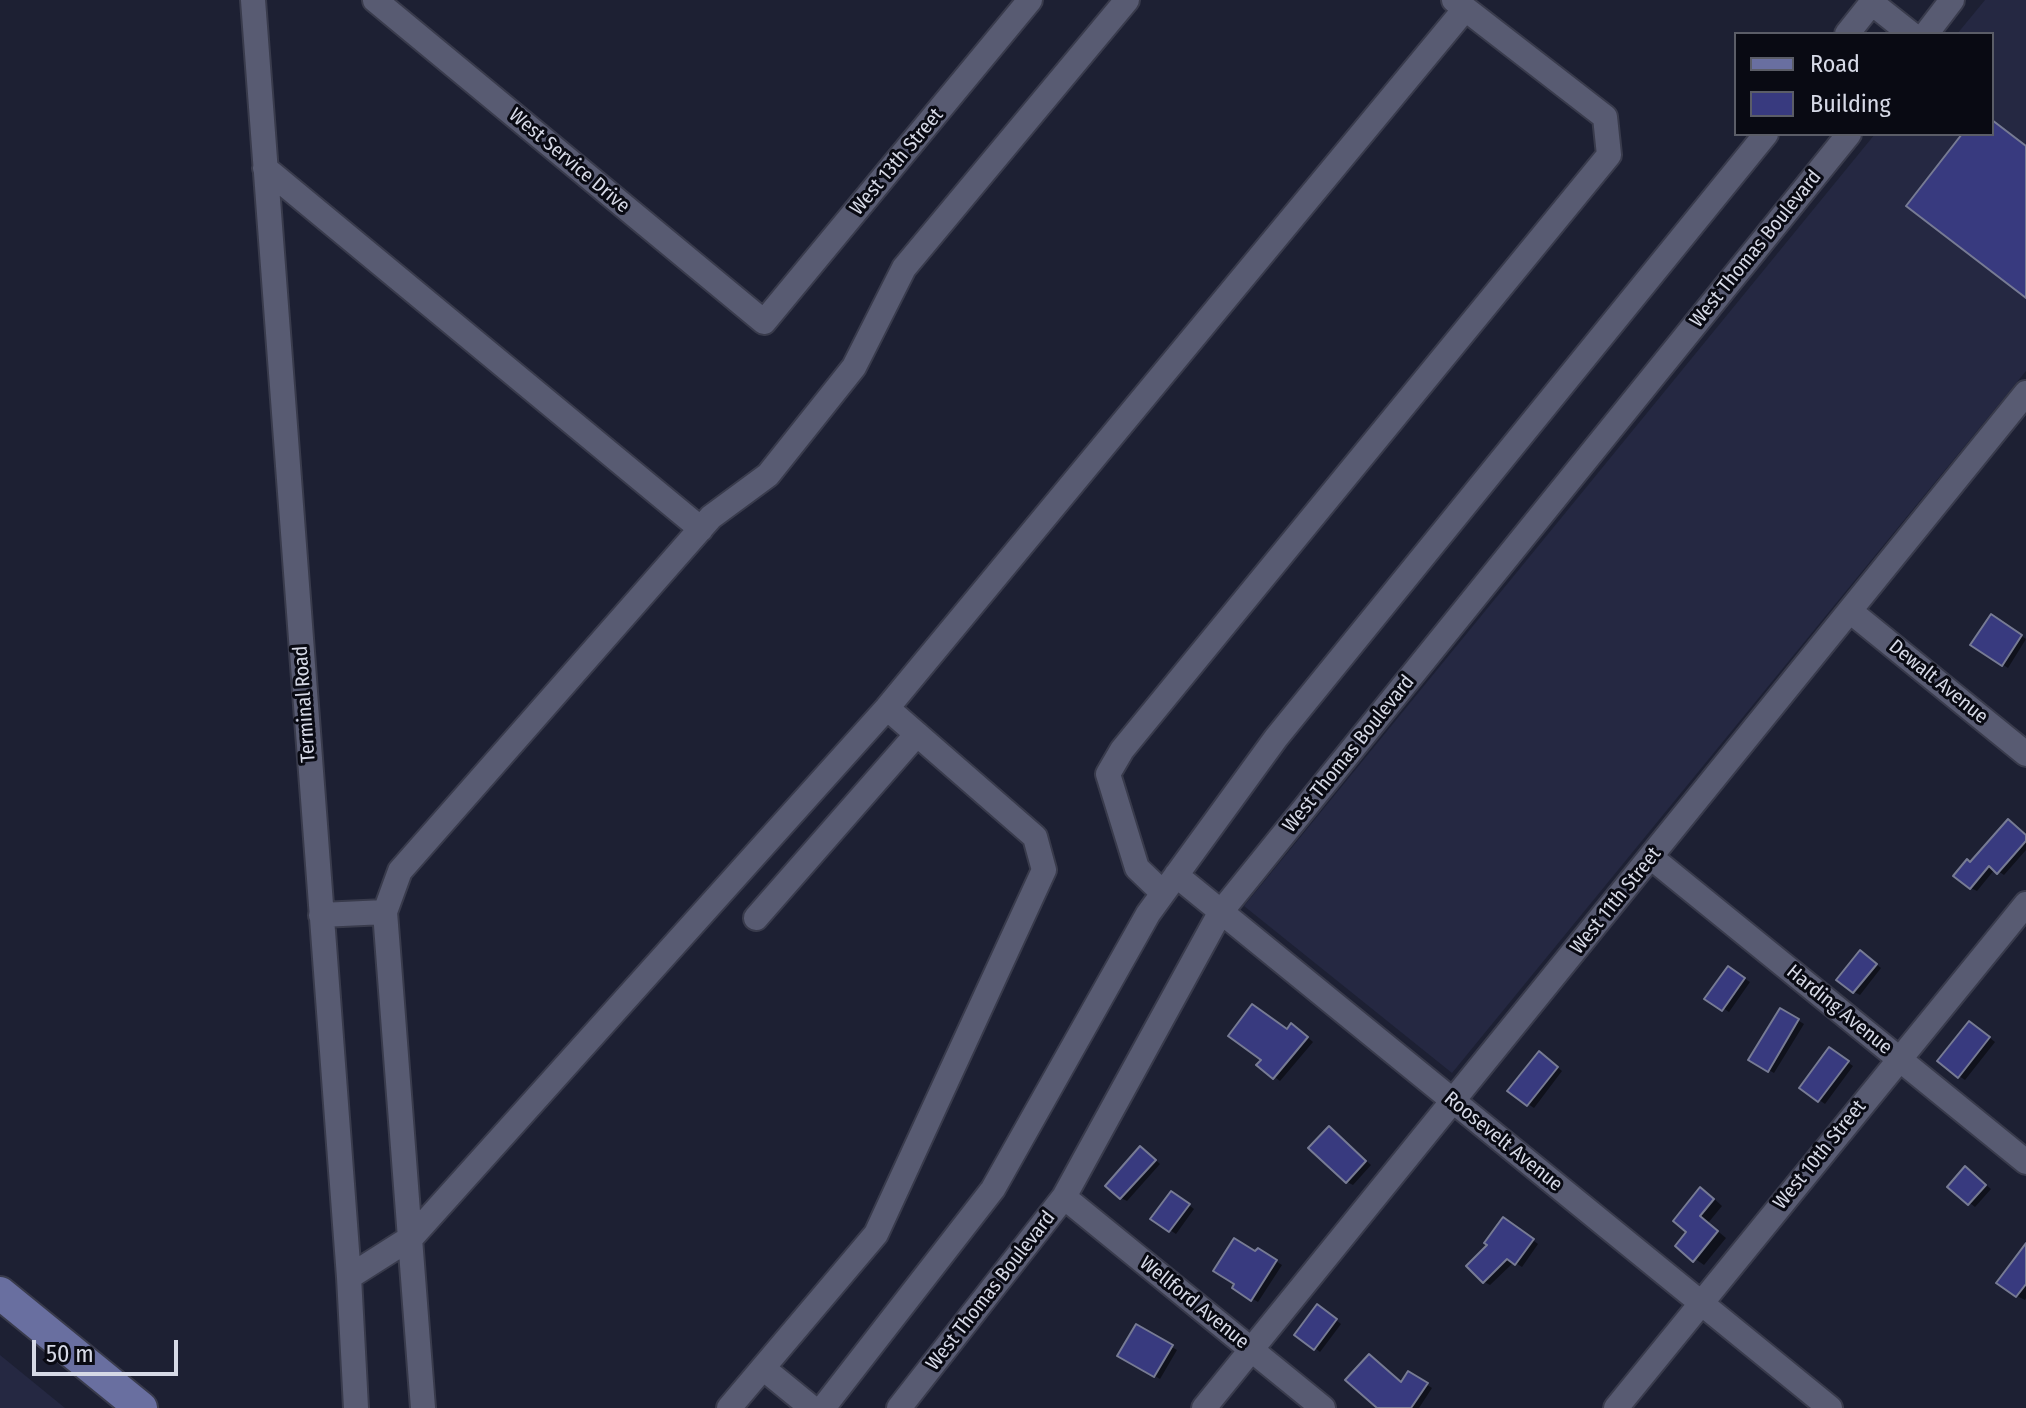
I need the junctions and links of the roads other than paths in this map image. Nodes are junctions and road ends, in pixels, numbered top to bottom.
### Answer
1 (253, 0) edge
2 (375, 0) edge
3 (1030, 0) edge
4 (1127, 0) edge
5 (1952, 0) edge
6 (1873, 2) edge
7 (1460, 4) edge
8 (1849, 32) edge
9 (1909, 32) edge
10 (1928, 32) edge
11 (1764, 136) edge
12 (1847, 136) edge
13 (265, 168) junction
14 (764, 322) joint
15 (2026, 393) edge
16 (701, 529) junction
17 (1850, 611) junction
18 (887, 708) junction
19 (917, 734) junction
20 (2026, 754) edge
21 (1652, 858) junction
22 (1169, 884) junction
23 (2026, 904) edge
24 (385, 912) junction
25 (1220, 913) junction
26 (321, 915) junction
27 (756, 918) dead end
28 (1898, 1058) junction
29 (1454, 1102) junction
30 (2026, 1162) edge
31 (1064, 1197) junction
32 (412, 1237) junction
33 (349, 1277) junction
34 (0, 1293) edge
35 (1701, 1303) junction
36 (1251, 1350) junction
37 (763, 1368) junction
38 (141, 1408) edge
39 (356, 1408) edge
40 (423, 1408) edge
41 (729, 1408) edge
42 (812, 1408) edge
43 (823, 1408) edge
44 (899, 1408) edge
45 (1204, 1408) edge
46 (1323, 1408) edge
47 (1616, 1408) edge
48 (1830, 1408) edge

1 - 13 street, Terminal Road
2 - 14 street, West Service Drive
3 - 14 street, West 13th Street
4 - 16 street
5 - 10 street
6 - 8 street
6 - 9 street
7 - 18 street
7 - 22 street, Roosevelt Avenue
11 - 22 street
12 - 25 street, West Thomas Boulevard
13 - 16 street
13 - 26 street, Terminal Road
15 - 17 street, West 11th Street
16 - 24 street
17 - 20 street, Dewalt Avenue
17 - 21 street, West 11th Street
18 - 19 street
18 - 32 street
19 - 27 street
19 - 37 street
21 - 28 street, Harding Avenue
21 - 29 street, West 11th Street
22 - 25 street, Roosevelt Avenue
22 - 43 street
23 - 28 street, West 10th Street
24 - 26 street
24 - 32 street
25 - 29 street, Roosevelt Avenue
25 - 31 street, West Thomas Boulevard
26 - 33 street, Terminal Road
28 - 30 street, Harding Avenue
28 - 35 street, West 10th Street
29 - 35 street, Roosevelt Avenue
29 - 36 street, West 11th Street
31 - 36 street, Wellford Avenue
31 - 44 street, West Thomas Boulevard
32 - 33 street
32 - 40 street
33 - 39 street, Terminal Road
34 - 38 main road
35 - 47 street, West 10th Street
35 - 48 street, Roosevelt Avenue
36 - 45 street, West 11th Street
36 - 46 street, Wellford Avenue
37 - 41 street
37 - 42 street

